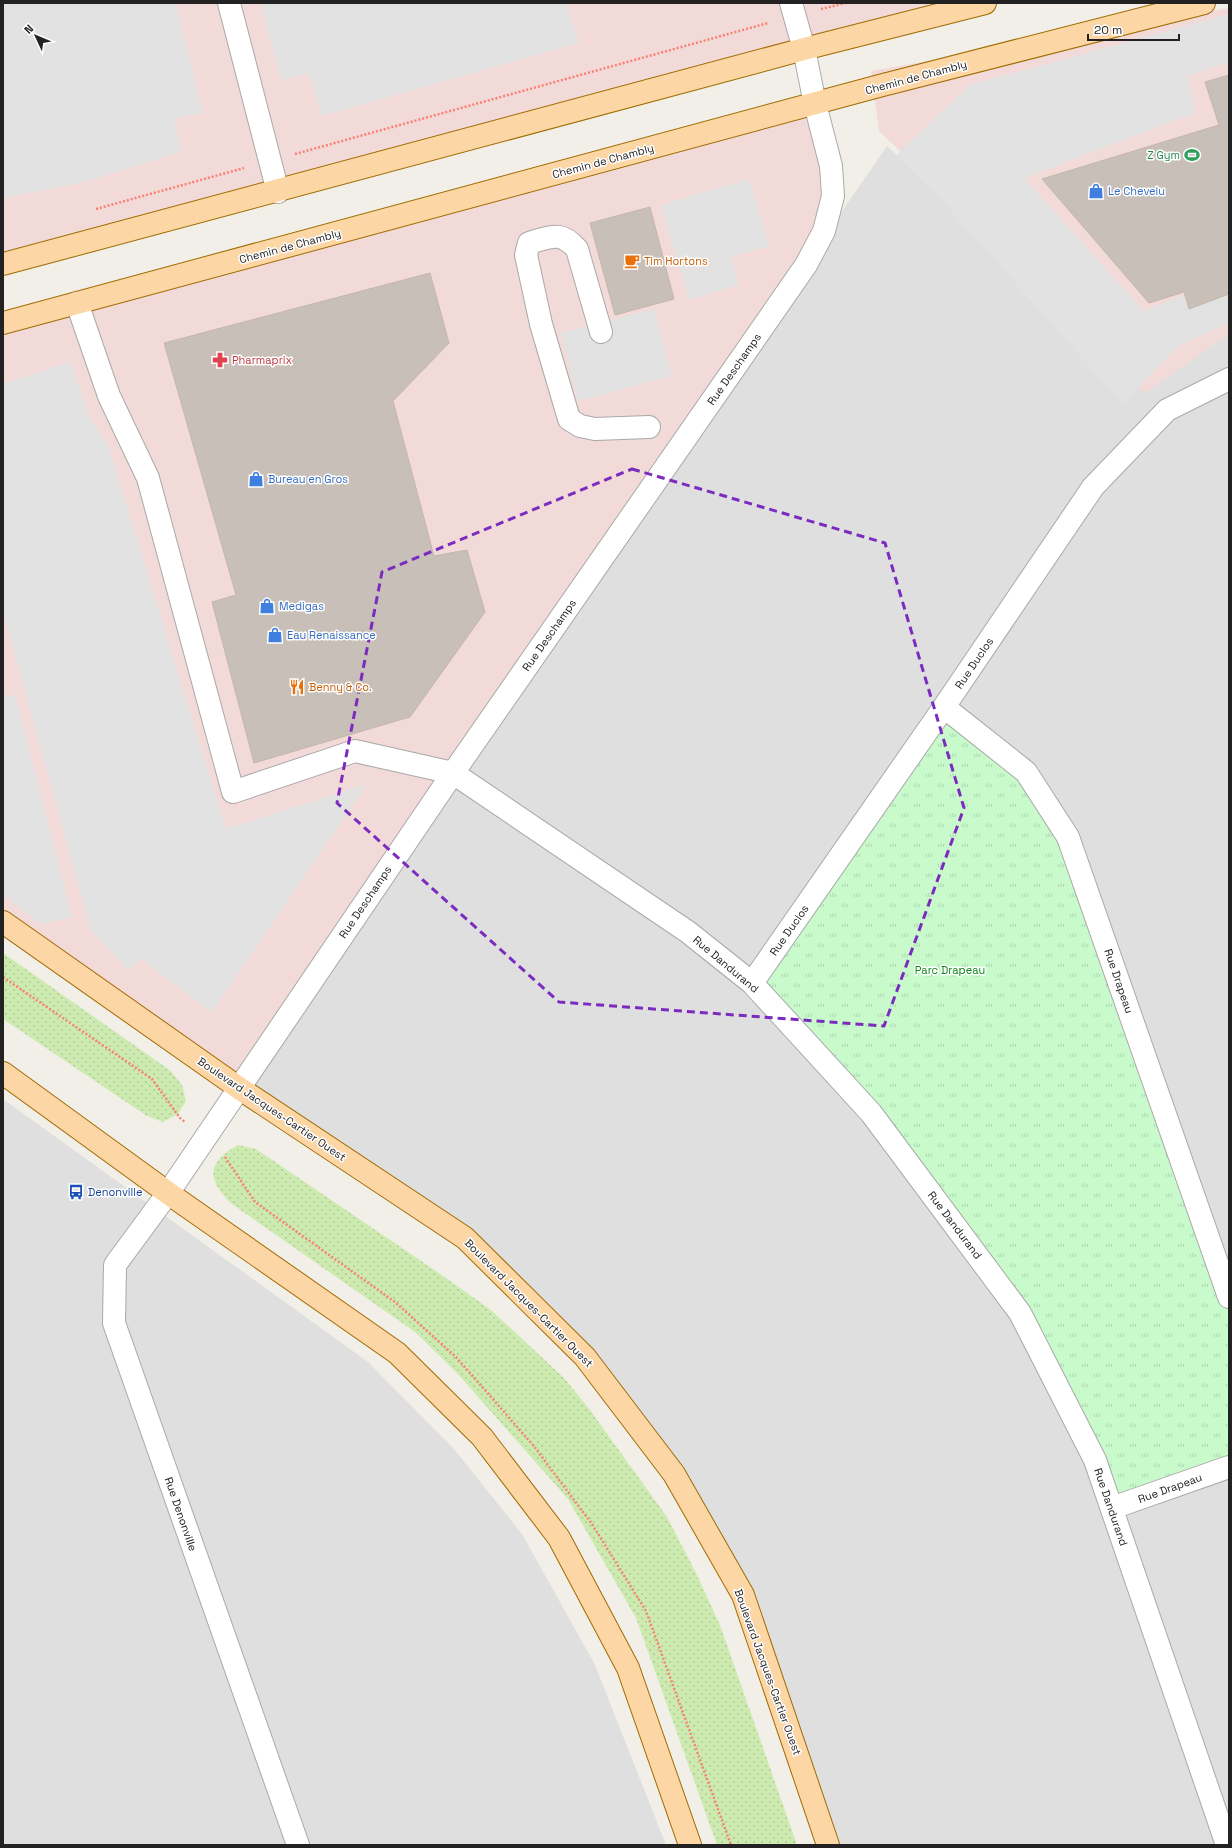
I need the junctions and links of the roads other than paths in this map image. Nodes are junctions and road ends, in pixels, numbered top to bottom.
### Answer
1 (229, 3) edge
2 (791, 3) edge
3 (985, 3) edge
4 (1204, 3) edge
5 (804, 49) junction
6 (815, 104) junction
7 (278, 192) junction
8 (3, 264) edge
9 (77, 303) junction
10 (3, 323) edge
11 (601, 332) dead end
12 (1229, 379) edge
13 (650, 427) dead end
14 (944, 707) junction
15 (453, 773) junction
16 (3, 922) edge
17 (752, 983) junction
18 (3, 1072) edge
19 (239, 1088) junction
20 (168, 1192) junction
21 (1229, 1297) edge
22 (1229, 1467) edge
23 (1112, 1508) junction
24 (1226, 1832) edge
25 (298, 1845) edge
26 (690, 1845) edge
27 (828, 1845) edge

1 - 7 street
2 - 5 street, Rue Deschamps
3 - 5 main road
4 - 6 main road, Chemin de Chambly
5 - 6 street, Rue Deschamps
5 - 7 main road
6 - 9 main road, Chemin de Chambly
6 - 15 street, Rue Deschamps
7 - 8 main road
9 - 10 main road, Chemin de Chambly
9 - 15 street
11 - 13 street
12 - 14 street, Rue Duclos
14 - 17 street, Rue Duclos
14 - 21 street, Rue Drapeau
15 - 17 street, Rue Dandurand
15 - 19 street, Rue Deschamps
16 - 19 main road, Boulevard Jacques-Cartier Ouest
17 - 23 street, Rue Dandurand
18 - 20 main road
19 - 20 street, Rue Deschamps
19 - 27 main road, Boulevard Jacques-Cartier Ouest
20 - 25 street, Rue Denonville
20 - 26 main road
22 - 23 street, Rue Drapeau
23 - 24 street, Rue Dandurand

